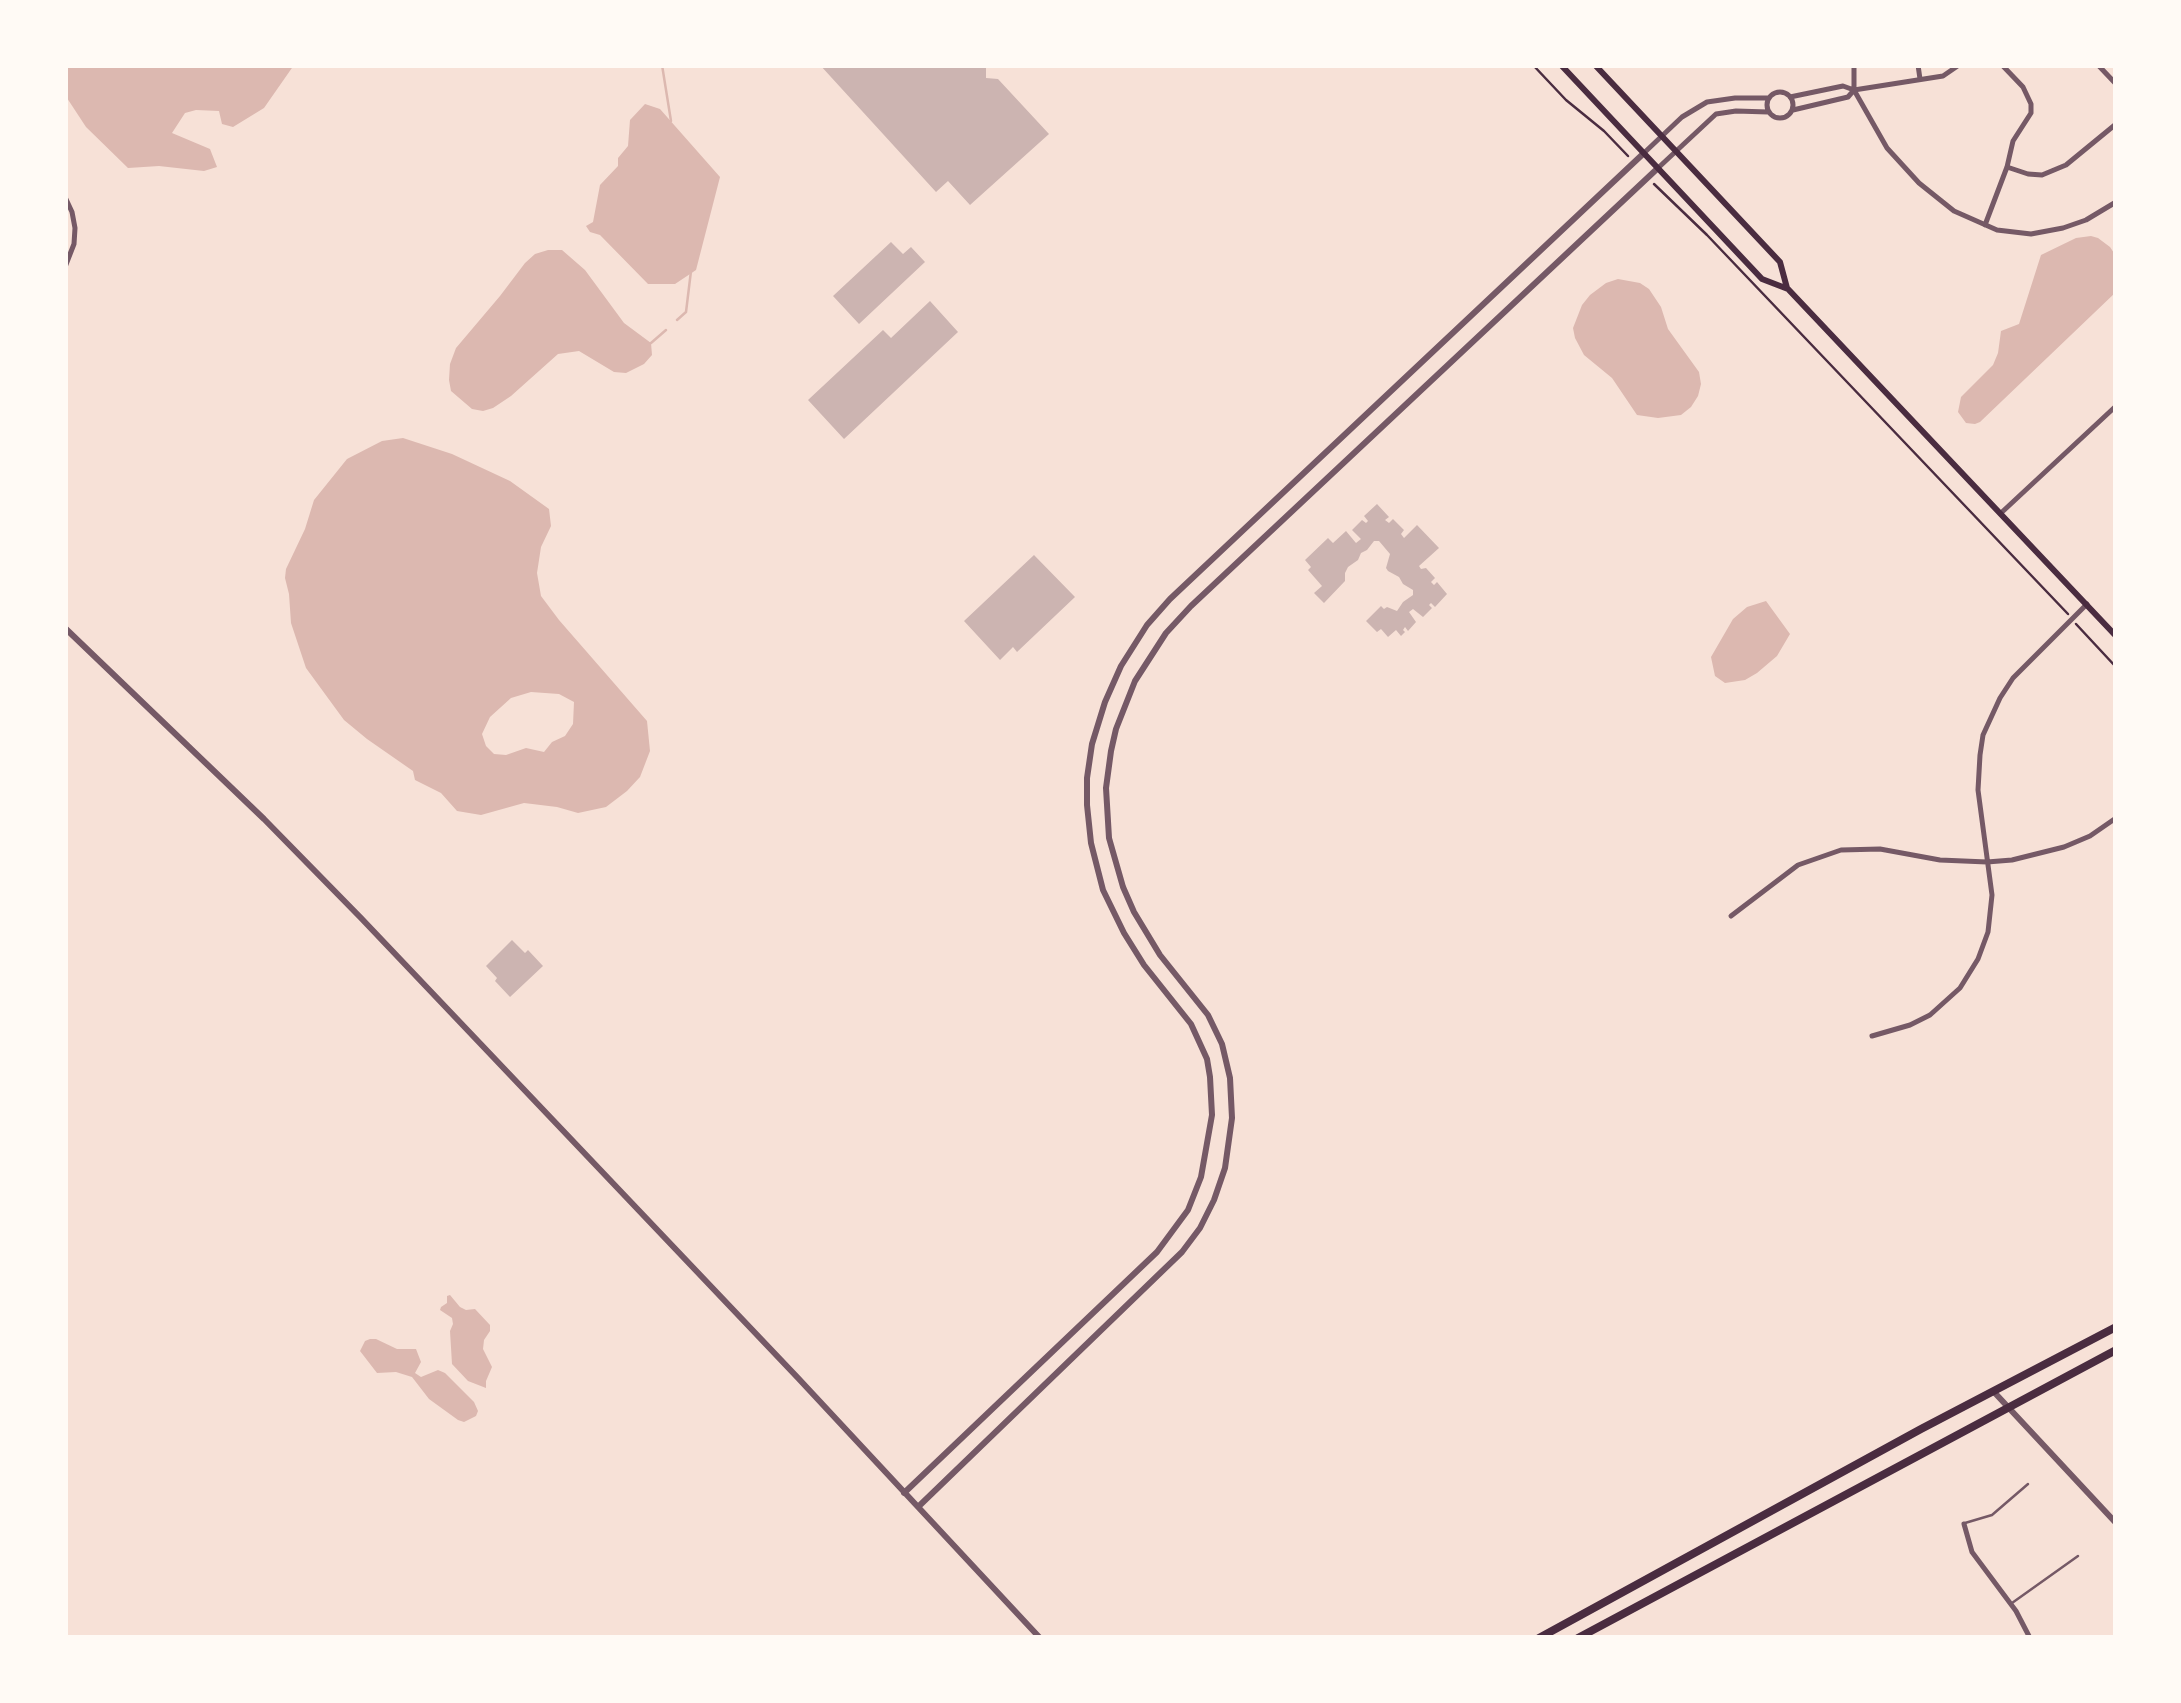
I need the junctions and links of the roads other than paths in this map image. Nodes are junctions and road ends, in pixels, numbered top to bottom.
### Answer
1 (1561, 65) edge
2 (1596, 65) edge
3 (1854, 65) edge
4 (1918, 65) edge
5 (1959, 65) edge
6 (2002, 65) edge
7 (2098, 65) edge
8 (1920, 79) junction
9 (2116, 84) edge
10 (1854, 90) junction
11 (1790, 96) junction
12 (1768, 98) junction
13 (1792, 110) junction
14 (1768, 112) junction
15 (2116, 124) edge
16 (1662, 136) junction
17 (1676, 151) junction
18 (1644, 153) junction
19 (2006, 167) junction
20 (1658, 168) junction
21 (65, 198) edge
22 (2116, 202) edge
23 (1985, 225) junction
24 (65, 267) edge
25 (1788, 289) junction
26 (2116, 406) edge
27 (2001, 513) junction
28 (2086, 604) junction
29 (65, 628) edge
30 (2116, 636) edge
31 (2116, 818) edge
32 (1987, 862) junction
33 (1731, 916) dead end
34 (1872, 1036) dead end
35 (2116, 1328) edge
36 (2116, 1350) edge
37 (1994, 1392) junction
38 (2009, 1408) junction
39 (2028, 1484) dead end
40 (904, 1493) junction
41 (918, 1507) junction
42 (2116, 1523) edge
43 (1964, 1524) joint
44 (2078, 1556) dead end
45 (2011, 1604) junction
46 (1040, 1638) edge
47 (1538, 1638) edge
48 (1578, 1638) edge
49 (2030, 1638) edge

1 - 18 main road
2 - 16 main road
3 - 10 street
4 - 8 street
5 - 8 street
6 - 19 street
7 - 9 street
8 - 10 street
10 - 11 street
10 - 13 street
10 - 23 street
11 - 12 street
11 - 13 street
12 - 14 street
12 - 16 street
13 - 14 street
14 - 17 street
15 - 19 street
16 - 17 main road
16 - 18 street
17 - 20 street
17 - 25 main road
18 - 20 main road
18 - 40 street
19 - 23 street
20 - 25 main road
20 - 41 street
21 - 24 street
22 - 23 street
25 - 27 main road
26 - 27 street
27 - 28 main road
28 - 30 main road
28 - 32 street
29 - 40 street
31 - 32 street
32 - 33 street
32 - 34 street
35 - 37 main road
36 - 38 main road
37 - 38 street
37 - 47 main road
38 - 42 street
38 - 48 main road
39 - 43 lane
40 - 41 street
41 - 46 street
43 - 45 street
44 - 45 lane
45 - 49 street

